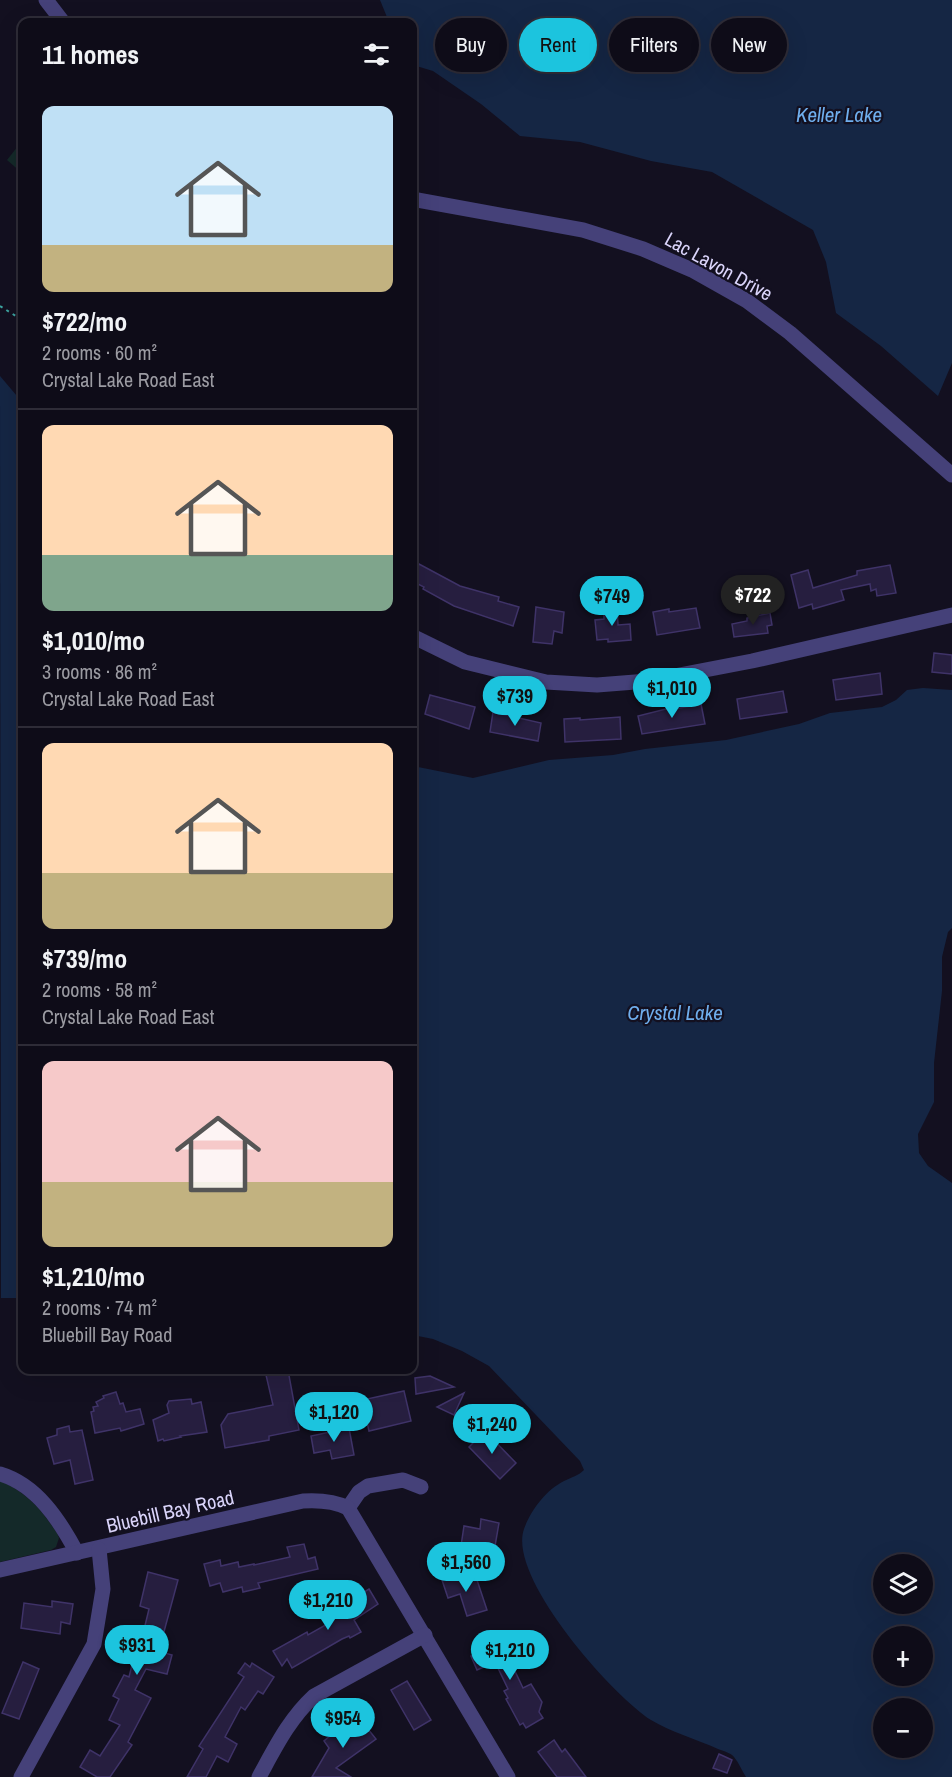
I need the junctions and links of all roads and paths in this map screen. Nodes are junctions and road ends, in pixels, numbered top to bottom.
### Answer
1 (46, 0) edge
2 (60, 18) edge
3 (417, 200) edge
4 (0, 306) edge
5 (18, 317) edge
6 (952, 475) edge
7 (952, 615) edge
8 (417, 638) edge
9 (0, 1474) edge
10 (421, 1486) dead end
11 (348, 1508) junction
12 (99, 1549) junction
13 (77, 1553) junction
14 (0, 1570) edge
15 (425, 1635) junction
16 (21, 1777) edge
17 (259, 1777) edge
18 (508, 1777) edge

1 - 2 street
3 - 6 street, Lac Lavon Drive
4 - 5 path
7 - 8 street
9 - 13 street
10 - 11 street
11 - 12 street, Bluebill Bay Road
11 - 15 street
12 - 13 street, Bluebill Bay Road
12 - 16 street
13 - 14 street, Bluebill Bay Road
15 - 17 street
15 - 18 street

